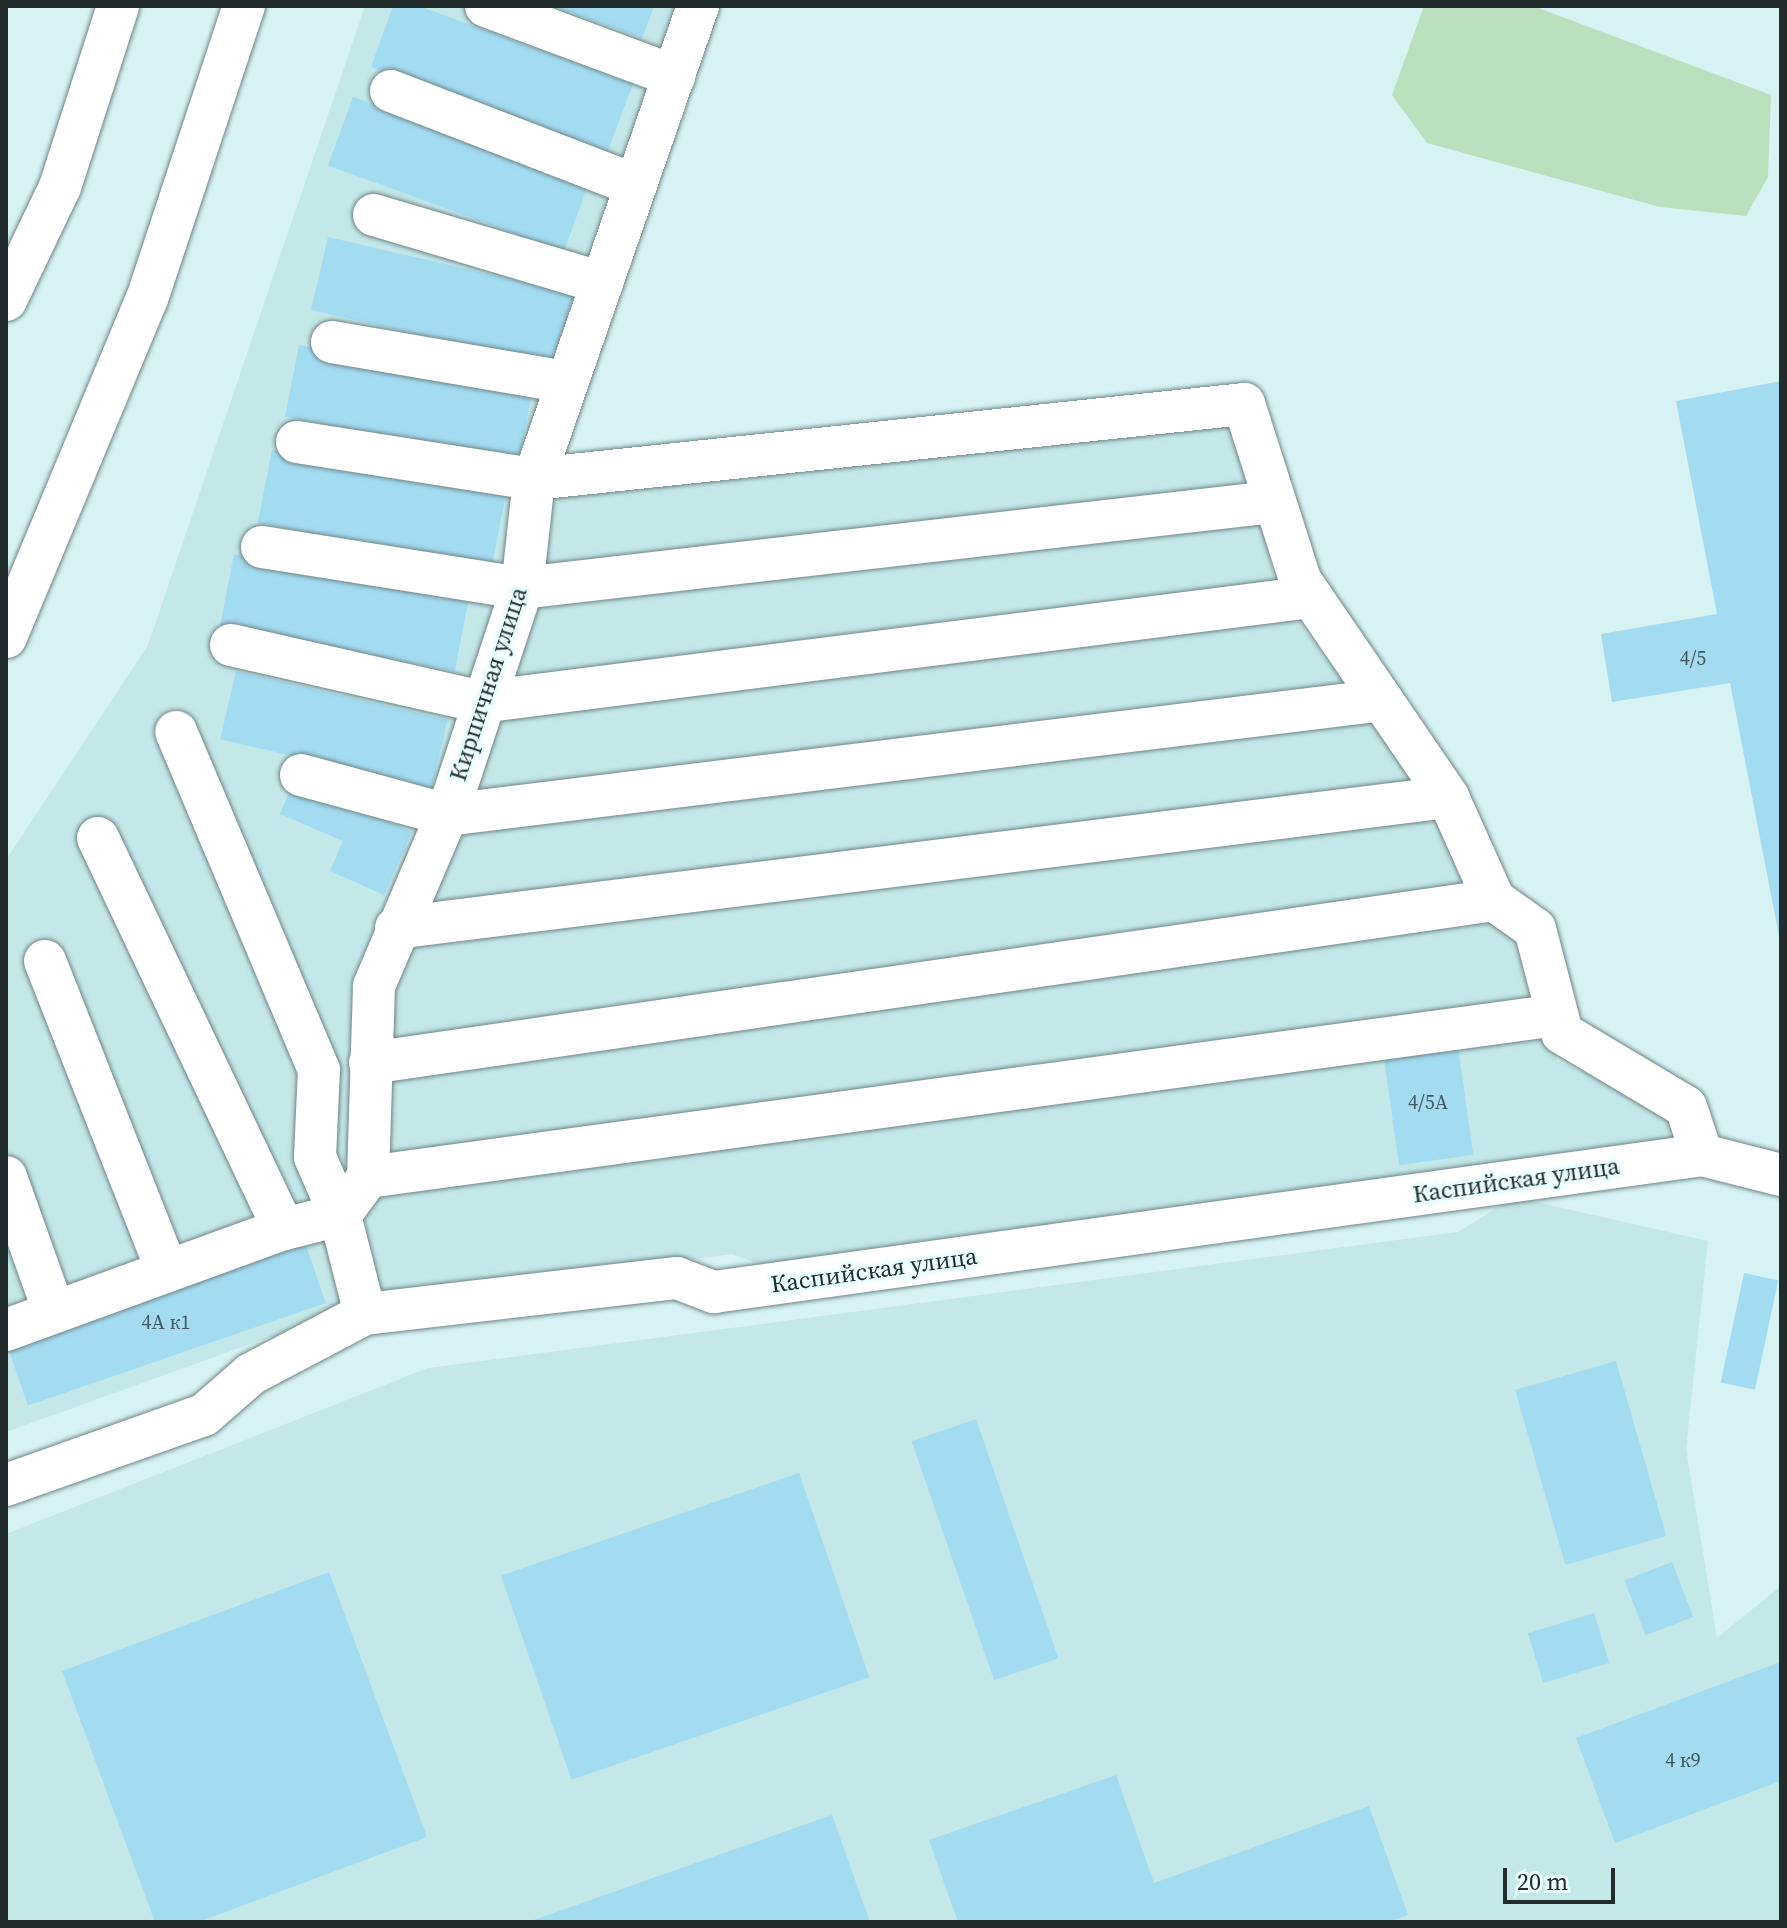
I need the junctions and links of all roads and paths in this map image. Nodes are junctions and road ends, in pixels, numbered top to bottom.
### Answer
1 (118, 6) edge
2 (244, 6) edge
3 (486, 6) edge
4 (698, 6) edge
5 (674, 76) junction
6 (391, 91) dead end
7 (635, 185) junction
8 (374, 215) dead end
9 (602, 283) junction
10 (6, 300) edge
11 (332, 342) dead end
12 (567, 382) junction
13 (297, 442) dead end
14 (534, 479) junction
15 (1272, 502) junction
16 (262, 547) dead end
17 (522, 588) junction
18 (1311, 597) junction
19 (6, 637) edge
20 (231, 645) dead end
21 (1382, 700) junction
22 (481, 702) junction
23 (176, 732) dead end
24 (301, 775) dead end
25 (1448, 797) junction
26 (447, 815) junction
27 (98, 838) dead end
28 (1494, 900) junction
29 (396, 928) junction
30 (45, 961) dead end
31 (1557, 1015) junction
32 (370, 1063) junction
33 (1702, 1155) junction
34 (1781, 1175) edge
35 (6, 1177) edge
36 (368, 1177) junction
37 (340, 1215) junction
38 (284, 1229) junction
39 (167, 1271) junction
40 (54, 1312) junction
41 (365, 1314) junction
42 (6, 1330) edge
43 (6, 1485) edge

1 - 10 street
2 - 19 street
3 - 5 street
4 - 5 street, Кирпичная улица
5 - 7 street, Кирпичная улица
6 - 7 street
7 - 9 street, Кирпичная улица
8 - 9 street
9 - 12 street, Кирпичная улица
11 - 12 street
12 - 14 street, Кирпичная улица
13 - 14 street
14 - 15 street
14 - 17 street, Кирпичная улица
15 - 17 street
15 - 18 street
16 - 17 street
17 - 22 street, Кирпичная улица
18 - 21 street
18 - 22 street
20 - 22 street
21 - 25 street
21 - 26 street
22 - 26 street, Кирпичная улица
23 - 37 street
24 - 26 street
25 - 28 street
25 - 29 street
26 - 29 street, Кирпичная улица
27 - 38 street
28 - 31 street
28 - 32 street
29 - 32 street, Кирпичная улица
30 - 39 street
31 - 33 street
31 - 36 street
32 - 36 street, Кирпичная улица
33 - 34 street, Каспийская улица
33 - 41 street, Каспийская улица
35 - 40 street
36 - 37 street
37 - 38 street
37 - 41 street
38 - 39 street
39 - 40 street
40 - 42 street
41 - 43 street, Каспийская улица

